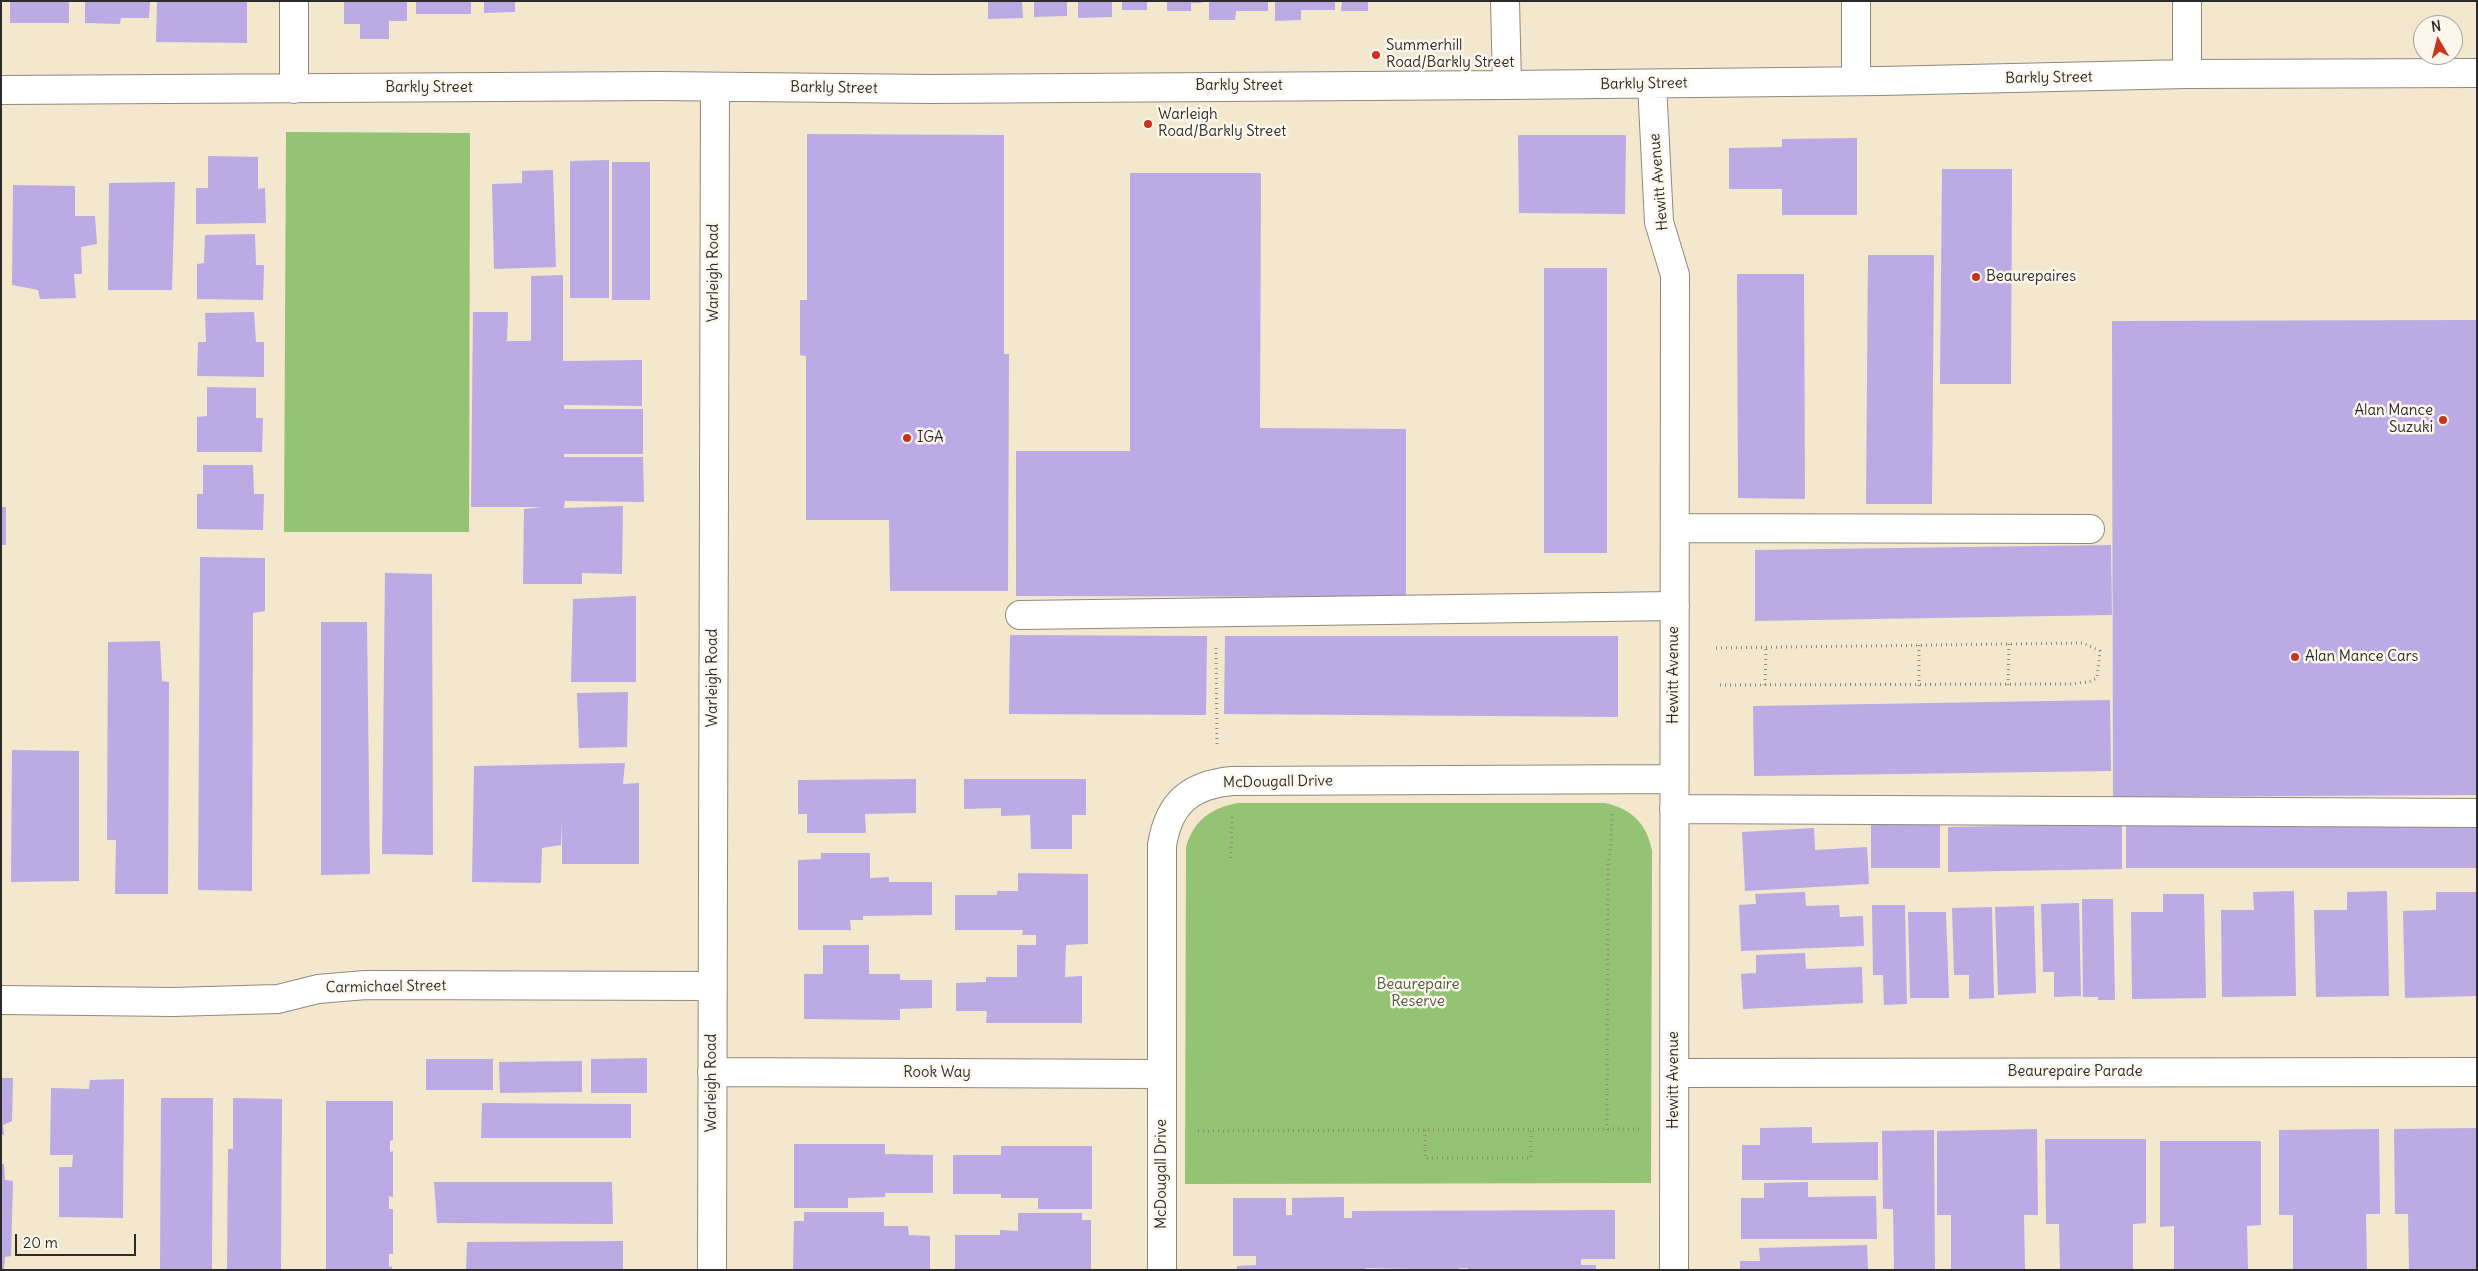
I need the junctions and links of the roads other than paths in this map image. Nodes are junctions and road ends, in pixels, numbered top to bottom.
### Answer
1 (294, 1) edge
2 (1505, 1) edge
3 (1856, 1) edge
4 (2187, 1) edge
5 (2477, 73) edge
6 (2187, 74) junction
7 (1856, 81) junction
8 (1652, 84) junction
9 (1507, 85) junction
10 (715, 86) junction
11 (294, 89) junction
12 (1, 90) edge
13 (1674, 528) junction
14 (2090, 529) dead end
15 (1675, 606) junction
16 (1020, 615) dead end
17 (1674, 779) junction
18 (1674, 809) junction
19 (2477, 813) edge
20 (712, 986) junction
21 (1, 1000) edge
22 (712, 1072) junction
23 (2477, 1072) edge
24 (1674, 1073) junction
25 (1162, 1074) junction
26 (712, 1270) edge
27 (1162, 1270) edge
28 (1674, 1270) edge

1 - 11 street
2 - 9 street
3 - 7 street
4 - 6 street
5 - 6 street, Barkly Street
6 - 7 street, Barkly Street
7 - 8 street, Barkly Street
8 - 9 street, Barkly Street
8 - 13 street, Hewitt Avenue
9 - 10 street, Barkly Street
10 - 11 street, Barkly Street
10 - 20 street, Warleigh Road
11 - 12 street, Barkly Street
13 - 14 street
13 - 15 street, Hewitt Avenue
15 - 16 street
15 - 17 street, Hewitt Avenue
17 - 18 street, Hewitt Avenue
17 - 25 street, McDougall Drive
18 - 19 street
18 - 24 street, Hewitt Avenue
20 - 21 street, Carmichael Street
20 - 22 street, Warleigh Road
22 - 25 street, Rook Way
22 - 26 street, Warleigh Road
23 - 24 street, Beaurepaire Parade
24 - 28 street, Hewitt Avenue
25 - 27 street, McDougall Drive

